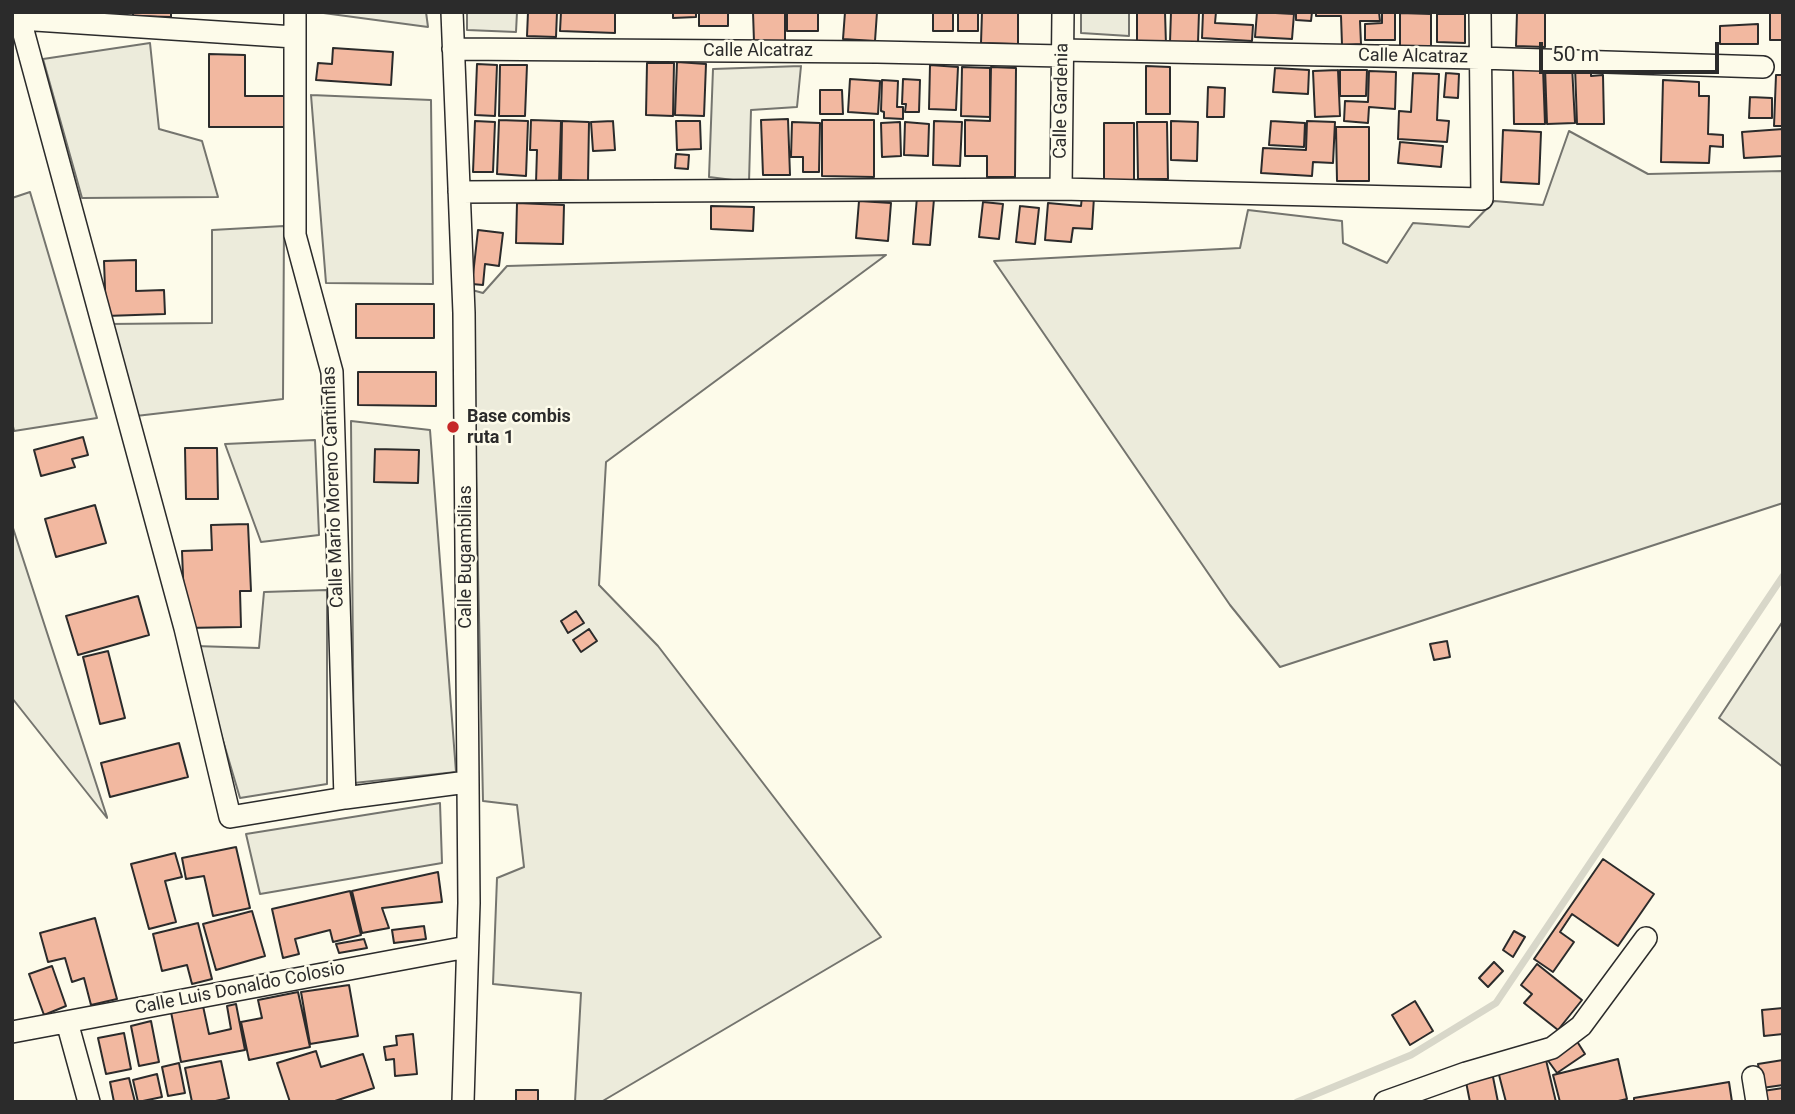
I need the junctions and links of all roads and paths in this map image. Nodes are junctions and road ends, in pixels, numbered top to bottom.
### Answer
1 (295, 12) edge
2 (452, 12) edge
3 (1063, 12) edge
4 (1480, 12) edge
5 (19, 16) edge
6 (294, 37) junction
7 (453, 49) junction
8 (1062, 53) junction
9 (1480, 58) junction
10 (1763, 67) dead end
11 (1061, 189) junction
12 (459, 192) junction
13 (467, 782) junction
14 (345, 798) junction
15 (1646, 939) dead end
16 (467, 947) junction
17 (67, 1022) junction
18 (12, 1032) edge
19 (1753, 1077) dead end
20 (1427, 1095) edge
21 (89, 1102) edge
22 (463, 1102) edge
23 (1385, 1102) edge
24 (1757, 1102) edge

1 - 6 street, Calle Mario Moreno Cantinflas
2 - 7 street, Calle Bugambilias
3 - 8 street, Calle Gardenia
4 - 9 street
5 - 6 street
5 - 14 street
6 - 14 street, Calle Mario Moreno Cantinflas
7 - 8 street, Calle Alcatraz
7 - 12 street, Calle Bugambilias
8 - 9 street, Calle Alcatraz
8 - 11 street, Calle Gardenia
9 - 10 street, Calle Alcatraz
9 - 11 street
11 - 12 street
12 - 13 street, Calle Bugambilias
13 - 14 street
13 - 16 street, Calle Bugambilias
15 - 20 street
16 - 17 street, Calle Luis Donaldo Colosio
16 - 22 street, Calle Bugambilias
17 - 18 street, Calle Luis Donaldo Colosio
17 - 21 street
19 - 24 street
20 - 23 street

